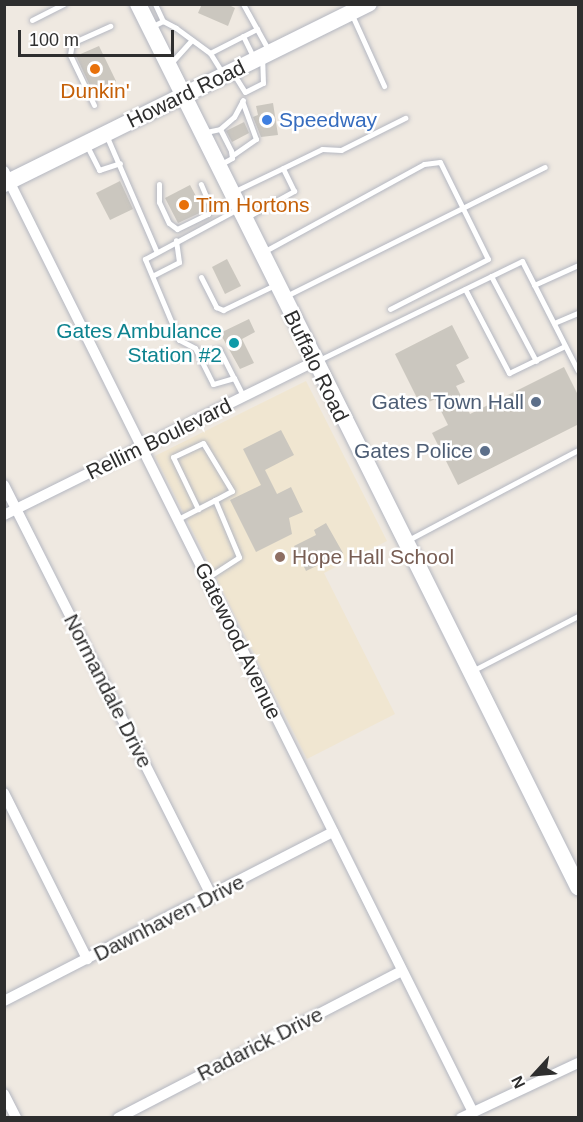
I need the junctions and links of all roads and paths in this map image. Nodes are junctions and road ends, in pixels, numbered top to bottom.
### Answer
1 (64, 4) edge
2 (243, 4) edge
3 (369, 4) edge
4 (145, 5) edge
5 (351, 13) junction
6 (33, 20) dead end
7 (157, 24) junction
8 (110, 26) dead end
9 (257, 29) junction
10 (243, 36) junction
11 (192, 40) junction
12 (210, 54) junction
13 (262, 56) junction
14 (169, 65) junction
15 (228, 73) junction
16 (384, 86) dead end
17 (245, 92) junction
18 (184, 94) junction
19 (242, 101) junction
20 (94, 105) dead end
21 (405, 118) dead end
22 (220, 129) junction
23 (105, 133) junction
24 (202, 134) junction
25 (86, 142) junction
26 (233, 155) junction
27 (120, 163) junction
28 (217, 166) junction
29 (544, 166) dead end
30 (283, 168) junction
31 (6, 179) edge
32 (159, 184) dead end
33 (201, 184) dead end
34 (230, 194) junction
35 (462, 206) junction
36 (240, 214) junction
37 (176, 240) junction
38 (156, 250) junction
39 (260, 255) junction
40 (579, 265) edge
41 (154, 275) junction
42 (491, 276) junction
43 (201, 277) dead end
44 (534, 285) junction
45 (465, 289) junction
46 (279, 292) junction
47 (390, 309) dead end
48 (578, 313) edge
49 (554, 323) junction
50 (565, 346) junction
51 (199, 356) junction
52 (536, 361) junction
53 (313, 362) junction
54 (579, 371) edge
55 (234, 378) junction
56 (243, 398) junction
57 (143, 448) junction
58 (579, 450) edge
59 (4, 485) edge
60 (215, 500) junction
61 (16, 508) junction
62 (198, 509) junction
63 (4, 515) edge
64 (178, 519) junction
65 (404, 542) junction
66 (207, 578) junction
67 (579, 616) edge
68 (470, 671) junction
69 (4, 793) edge
70 (333, 832) junction
71 (579, 887) edge
72 (212, 897) junction
73 (87, 959) junction
74 (401, 971) junction
75 (4, 1001) edge
76 (579, 1063) edge
77 (4, 1095) edge
78 (473, 1112) junction
79 (16, 1118) edge
80 (118, 1118) edge
81 (461, 1118) edge

1 - 6 lane
2 - 9 lane
3 - 5 main road, Howard Road
4 - 7 main road, Buffalo Road
5 - 13 main road, Howard Road
5 - 16 lane
7 - 11 lane
7 - 14 main road, Buffalo Road
8 - 20 lane
9 - 10 lane
9 - 13 lane
10 - 12 lane
10 - 13 lane
11 - 12 lane
11 - 14 lane
12 - 15 lane
13 - 15 main road, Howard Road
13 - 17 lane
14 - 18 main road, Buffalo Road
15 - 17 lane
15 - 18 main road, Howard Road
17 - 19 lane
18 - 23 main road, Howard Road
18 - 24 main road, Buffalo Road
19 - 22 lane
19 - 26 lane
21 - 30 lane
22 - 24 lane
22 - 26 lane
23 - 25 main road, Howard Road
23 - 27 lane
24 - 28 main road, Buffalo Road
25 - 27 lane
25 - 31 main road, Howard Road
26 - 28 lane
27 - 38 lane
28 - 34 main road, Buffalo Road
29 - 35 lane
30 - 34 lane
30 - 36 lane
31 - 57 street, Gatewood Avenue
32 - 33 lane
34 - 36 main road, Buffalo Road
35 - 39 lane
35 - 46 lane
35 - 47 lane
36 - 37 lane
36 - 39 main road, Buffalo Road
37 - 38 lane
37 - 41 lane
38 - 41 lane
39 - 46 main road, Buffalo Road
40 - 44 lane
41 - 51 lane
42 - 44 lane
42 - 45 lane
42 - 52 lane
43 - 46 lane
44 - 49 lane
45 - 52 lane
45 - 53 lane
46 - 53 main road, Buffalo Road
48 - 49 lane
49 - 50 lane
50 - 52 lane
50 - 54 lane
51 - 55 lane
51 - 55 lane
53 - 56 street, Rellim Boulevard
53 - 65 main road, Buffalo Road
55 - 56 lane
56 - 57 street, Rellim Boulevard
57 - 61 street, Rellim Boulevard
57 - 64 street, Gatewood Avenue
58 - 65 lane
59 - 61 street, Normandale Drive
60 - 62 lane
60 - 62 lane
60 - 66 lane
61 - 63 street, Rellim Boulevard
61 - 72 street, Normandale Drive
62 - 64 lane
64 - 66 street, Gatewood Avenue
65 - 68 main road, Buffalo Road
66 - 70 street, Gatewood Avenue
67 - 68 lane
68 - 71 main road, Buffalo Road
69 - 73 street
70 - 72 street, Dawnhaven Drive
70 - 74 street, Gatewood Avenue
72 - 73 street, Dawnhaven Drive
73 - 75 street, Dawnhaven Drive
74 - 78 street, Gatewood Avenue
74 - 80 street, Radarick Drive
76 - 78 street
77 - 79 street
78 - 81 street

